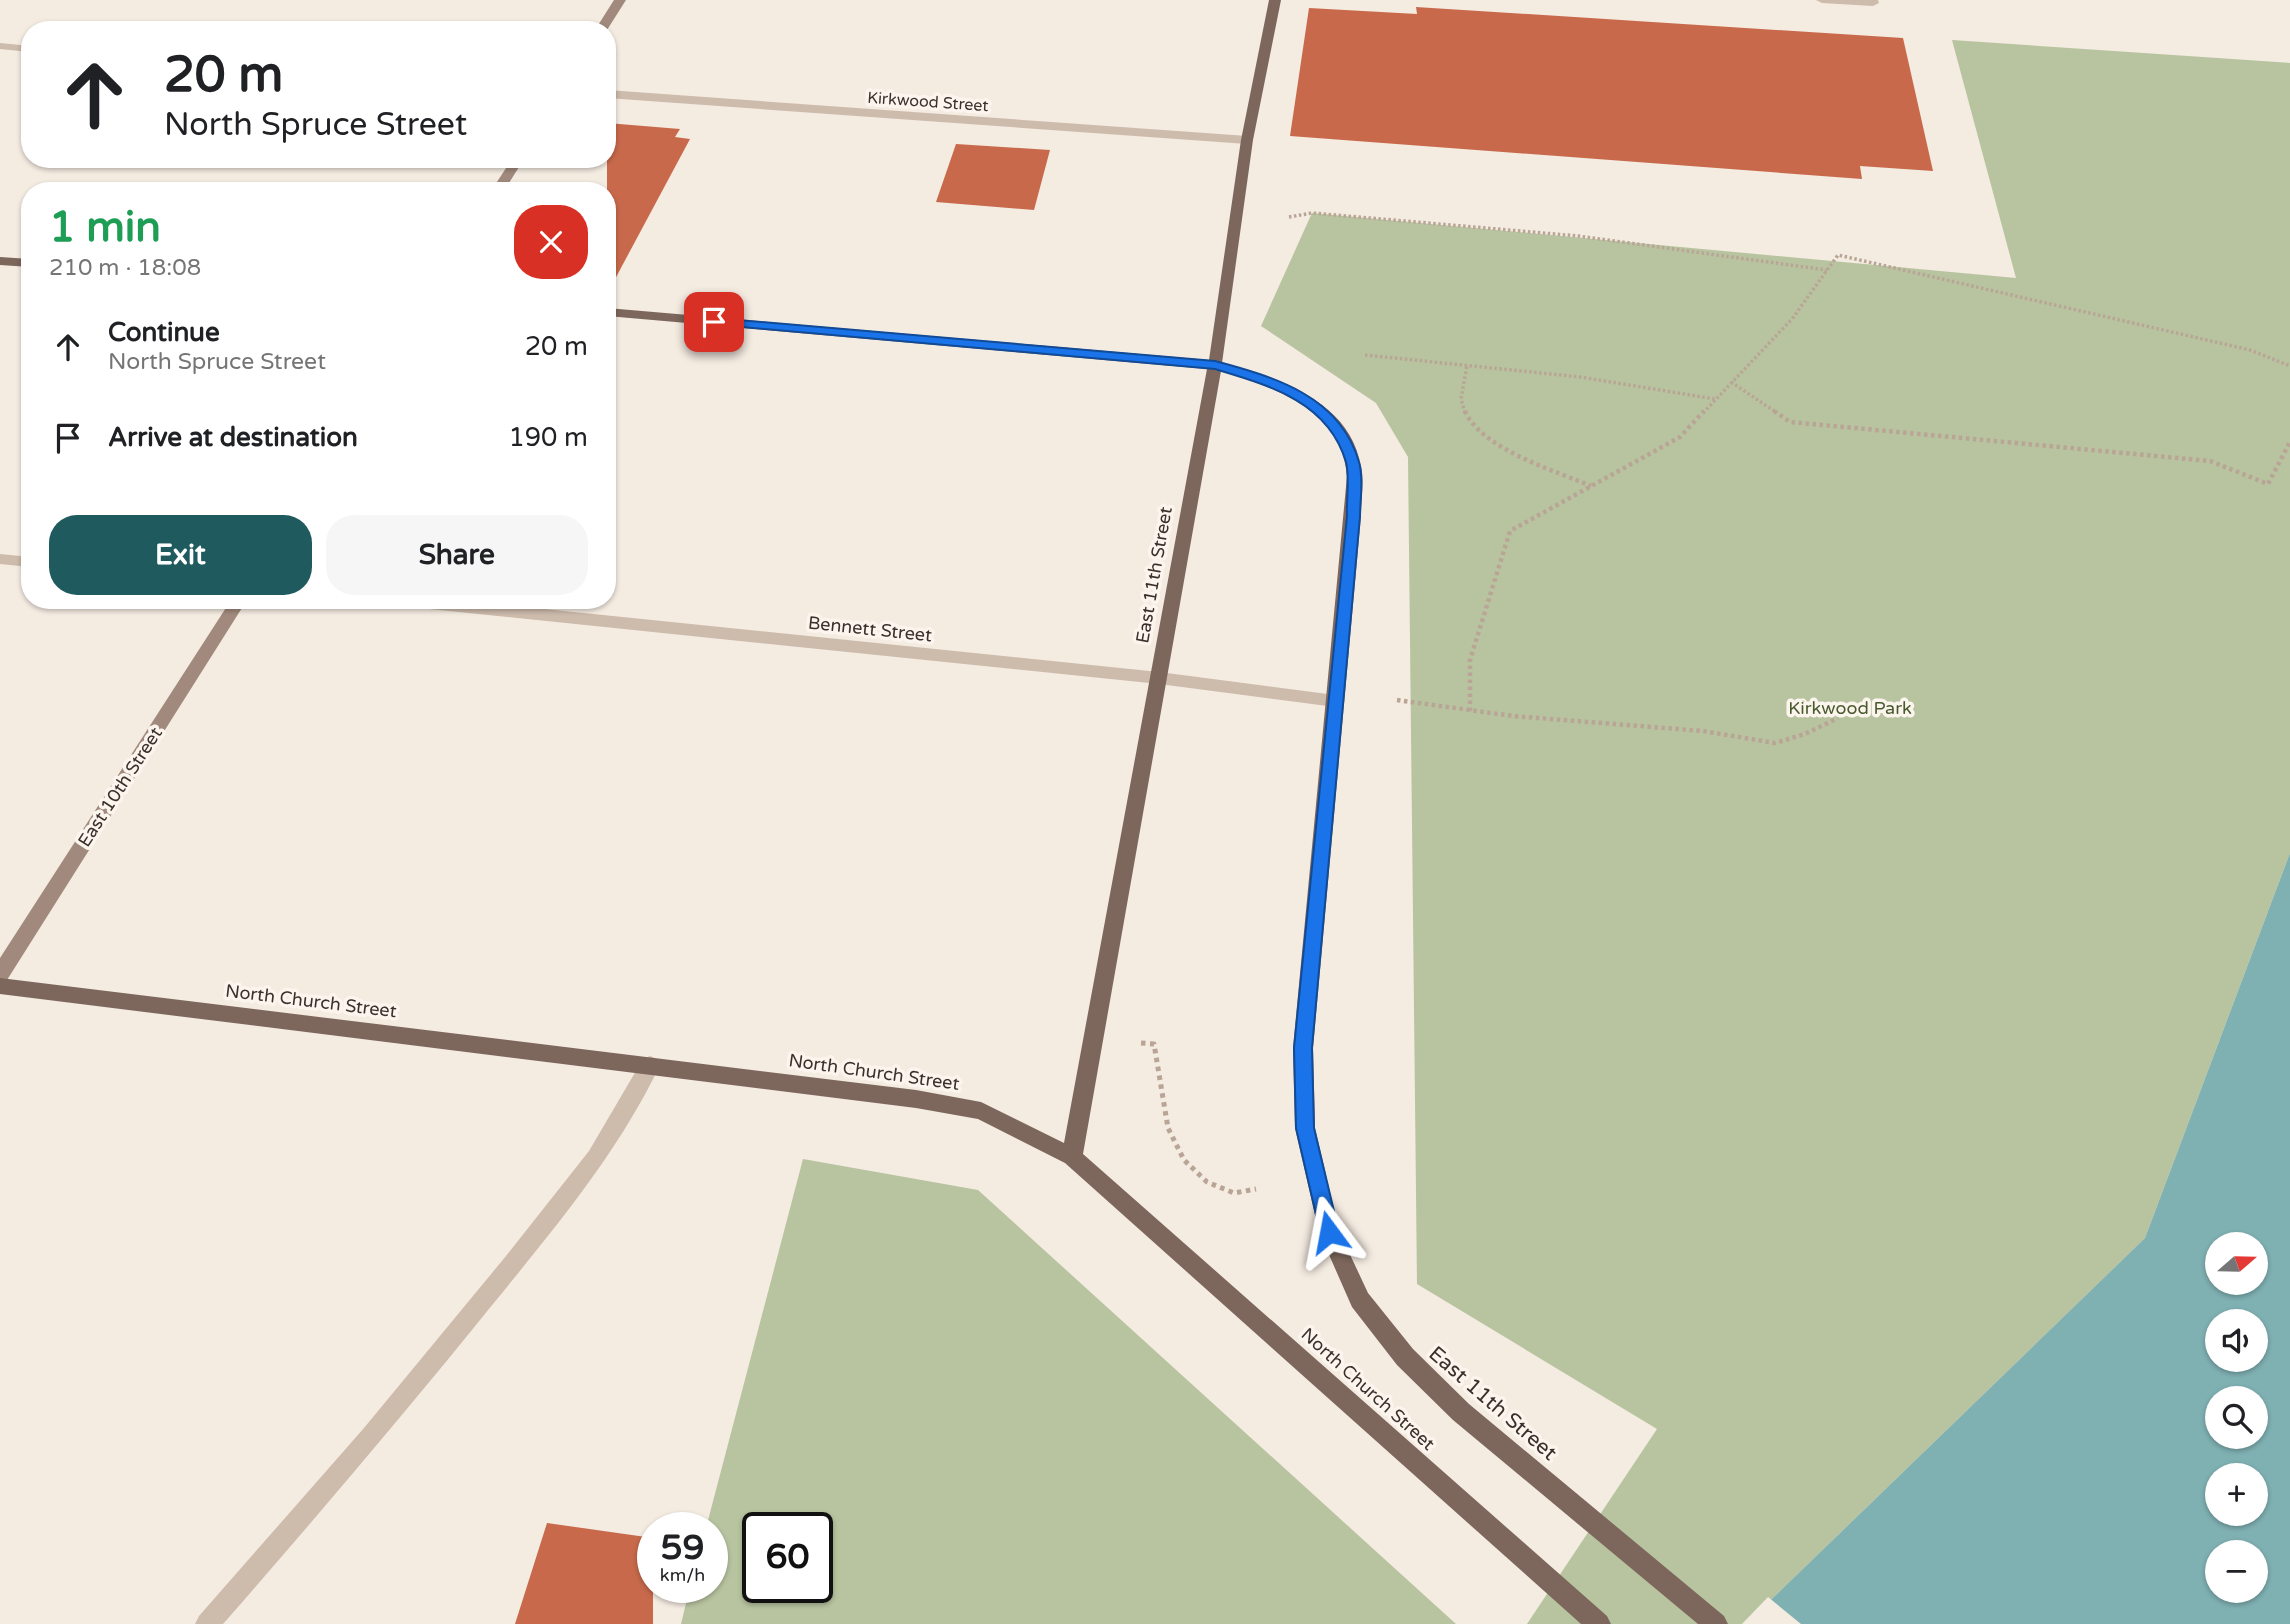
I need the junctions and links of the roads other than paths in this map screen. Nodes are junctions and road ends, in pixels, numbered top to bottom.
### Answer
1 (620, 0) edge
2 (1275, 0) edge
3 (1822, 0) edge
4 (1872, 1) edge
5 (607, 21) edge
6 (0, 47) edge
7 (21, 48) edge
8 (616, 95) edge
9 (1247, 140) junction
10 (0, 261) edge
11 (21, 262) edge
12 (616, 313) edge
13 (1215, 365) junction
14 (0, 559) edge
15 (21, 561) edge
16 (233, 609) edge
17 (488, 609) edge
18 (1159, 678) junction
19 (1335, 701) junction
20 (0, 974) edge
21 (0, 986) edge
22 (650, 1065) junction
23 (1072, 1157) junction
24 (207, 1624) edge
25 (1599, 1624) edge
26 (1716, 1624) edge

1 - 5 street
2 - 9 main road, East 11th Street
3 - 4 street
6 - 7 street
8 - 9 street, Kirkwood Street
9 - 13 main road, East 11th Street
10 - 11 main road
12 - 13 main road, East 11th Street
13 - 18 main road, East 11th Street
13 - 19 main road, East 11th Street
14 - 15 street
16 - 20 street, East 10th Street
17 - 18 street, Bennett Street
18 - 19 street, Bennett Street
18 - 23 main road, East 11th Street
19 - 26 main road, East 11th Street
21 - 22 main road, North Church Street
22 - 23 main road, North Church Street
22 - 24 street
23 - 25 main road, North Church Street

